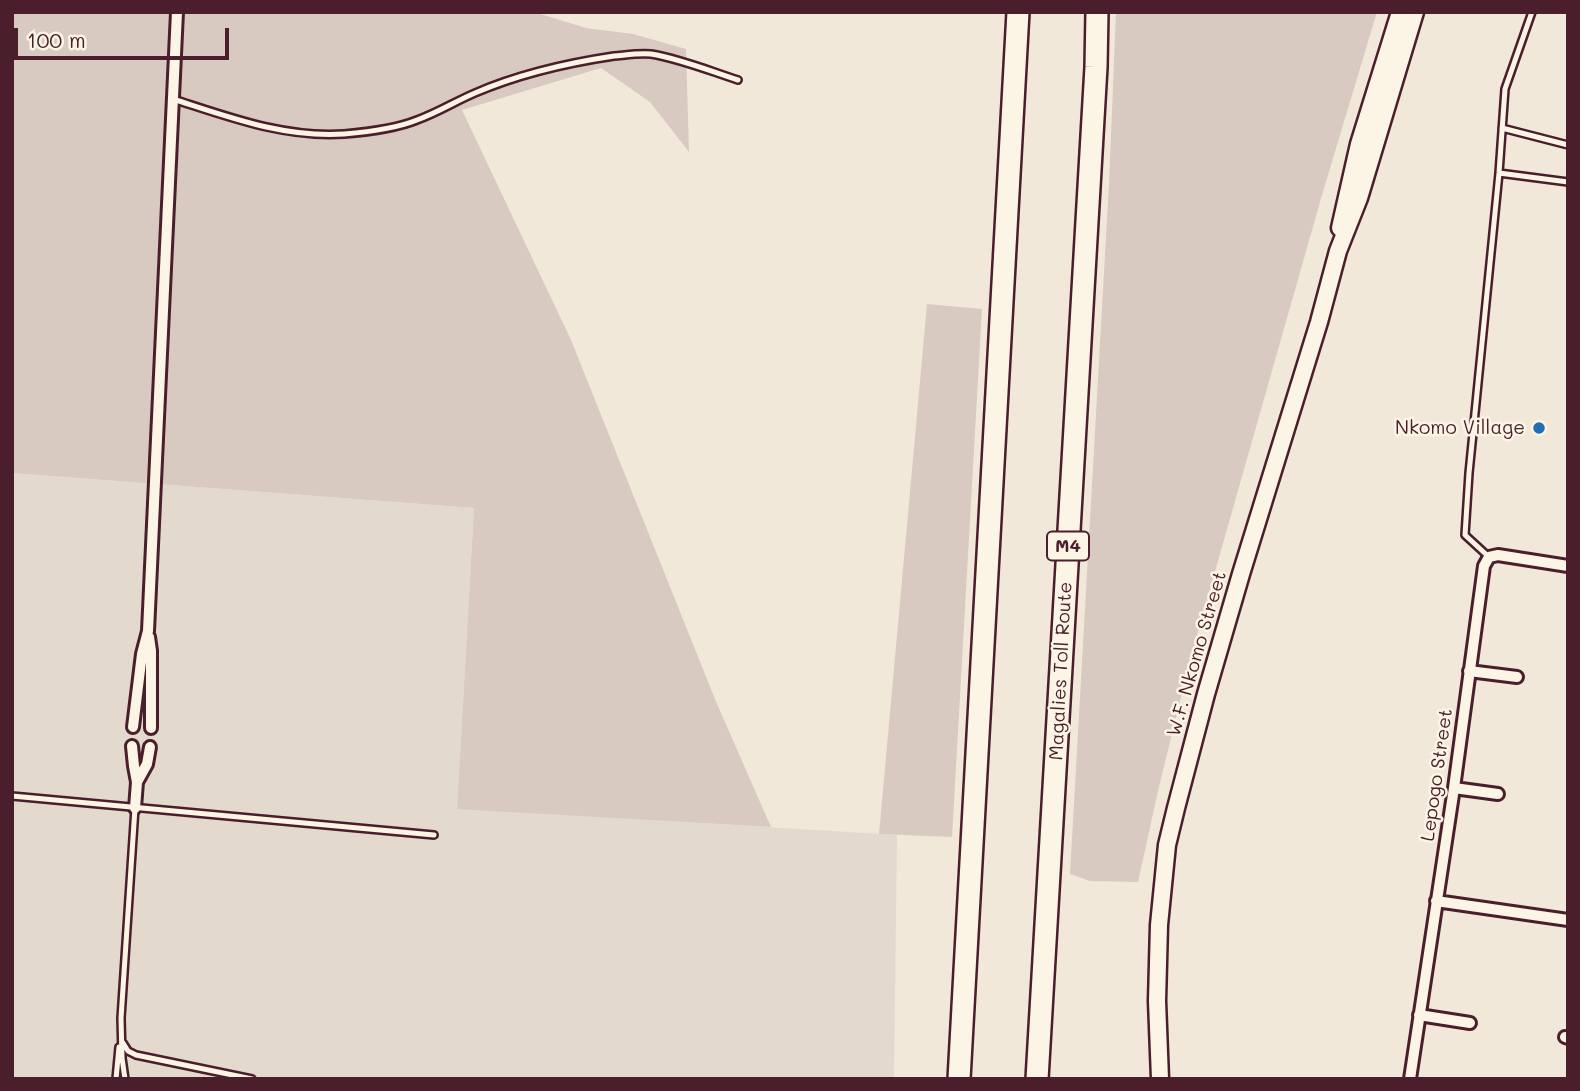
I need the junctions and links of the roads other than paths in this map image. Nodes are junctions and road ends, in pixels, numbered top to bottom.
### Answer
1 (177, 12) edge
2 (1017, 12) edge
3 (1098, 12) edge
4 (1399, 12) edge
5 (1415, 12) edge
6 (1532, 12) edge
7 (738, 80) dead end
8 (173, 99) junction
9 (1502, 128) junction
10 (1568, 145) edge
11 (1499, 173) junction
12 (1568, 182) edge
13 (1338, 251) junction
14 (1489, 557) junction
15 (1568, 566) edge
16 (148, 631) junction
17 (1469, 671) junction
18 (1517, 677) dead end
19 (133, 727) dead end
20 (151, 728) dead end
21 (132, 746) dead end
22 (150, 747) dead end
23 (138, 782) junction
24 (1454, 788) junction
25 (1498, 794) dead end
26 (12, 796) edge
27 (135, 808) junction
28 (434, 835) dead end
29 (1436, 901) junction
30 (1568, 920) edge
31 (1419, 1015) junction
32 (121, 1018) junction
33 (1470, 1023) dead end
34 (122, 1042) junction
35 (116, 1079) edge
36 (125, 1079) edge
37 (252, 1079) edge
38 (959, 1079) edge
39 (1037, 1079) edge
40 (1160, 1079) edge
41 (1410, 1079) edge

1 - 8 street
2 - 38 highway
3 - 39 highway, Magalies Toll Route / M4
4 - 13 main road, W.F. Nkomo Street
5 - 13 main road, W.F. Nkomo Street
6 - 9 lane
7 - 8 lane
8 - 16 street
9 - 10 lane
9 - 11 lane
11 - 12 lane
11 - 14 lane
13 - 40 main road, W.F. Nkomo Street
14 - 15 street
14 - 17 street, Lepogo Street
16 - 19 street
16 - 20 street
17 - 18 street
17 - 24 street, Lepogo Street
21 - 23 street
22 - 23 street
23 - 27 street
24 - 25 street
24 - 29 street, Lepogo Street
26 - 27 lane
27 - 28 lane
27 - 32 lane
29 - 30 street
29 - 31 street, Lepogo Street
31 - 33 street
31 - 41 street, Lepogo Street
32 - 34 lane
32 - 35 lane
34 - 36 lane
34 - 37 lane

